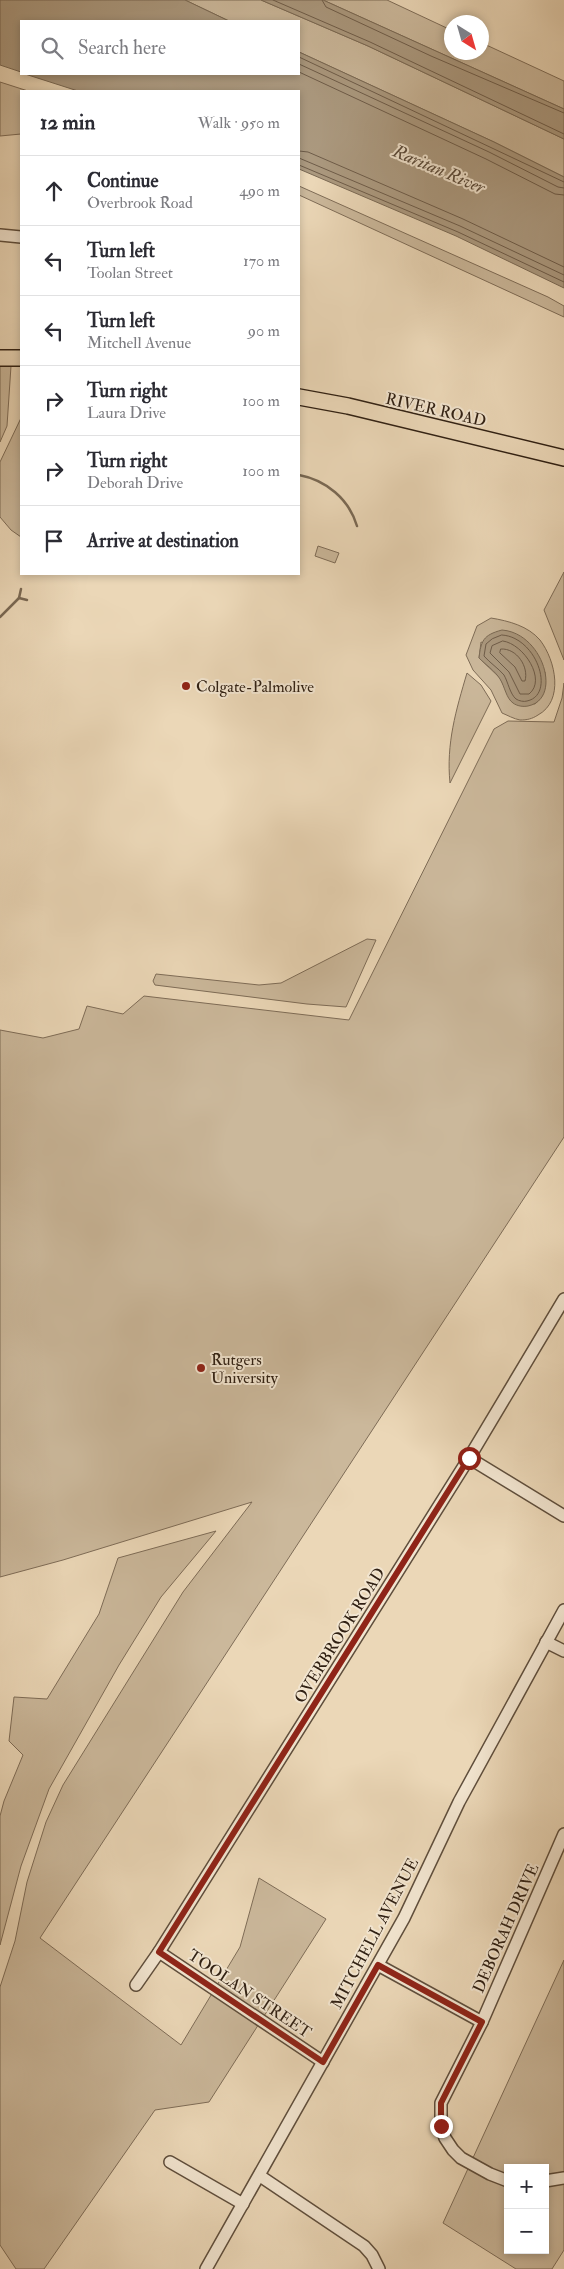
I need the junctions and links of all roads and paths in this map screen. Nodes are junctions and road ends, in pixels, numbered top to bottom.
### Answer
1 (0, 235) edge
2 (20, 237) edge
3 (0, 358) edge
4 (20, 358) edge
5 (300, 397) edge
6 (564, 458) edge
7 (564, 1299) edge
8 (469, 1458) junction
9 (564, 1516) edge
10 (564, 1610) edge
11 (546, 1642) junction
12 (564, 1651) edge
13 (564, 1834) edge
14 (159, 1952) junction
15 (378, 1965) junction
16 (136, 1985) dead end
17 (482, 2022) junction
18 (323, 2062) junction
19 (170, 2162) dead end
20 (260, 2176) junction
21 (564, 2178) edge
22 (504, 2180) edge
23 (549, 2180) edge
24 (243, 2204) junction
25 (206, 2269) edge
26 (379, 2269) edge

1 - 2 street
3 - 4 main road
5 - 6 main road, RIVER ROAD
7 - 8 street, OVERBROOK ROAD
8 - 9 street
8 - 14 street, OVERBROOK ROAD
10 - 11 street, MITCHELL AVENUE
11 - 12 street
11 - 15 street, MITCHELL AVENUE
13 - 17 street, DEBORAH DRIVE
14 - 16 street, OVERBROOK ROAD
14 - 18 street, TOOLAN STREET
15 - 17 street
15 - 18 street, MITCHELL AVENUE
17 - 22 street, DEBORAH DRIVE
18 - 20 street, MITCHELL AVENUE
19 - 24 street
20 - 24 street, MITCHELL AVENUE
20 - 26 street
21 - 23 street
24 - 25 street, MITCHELL AVENUE

